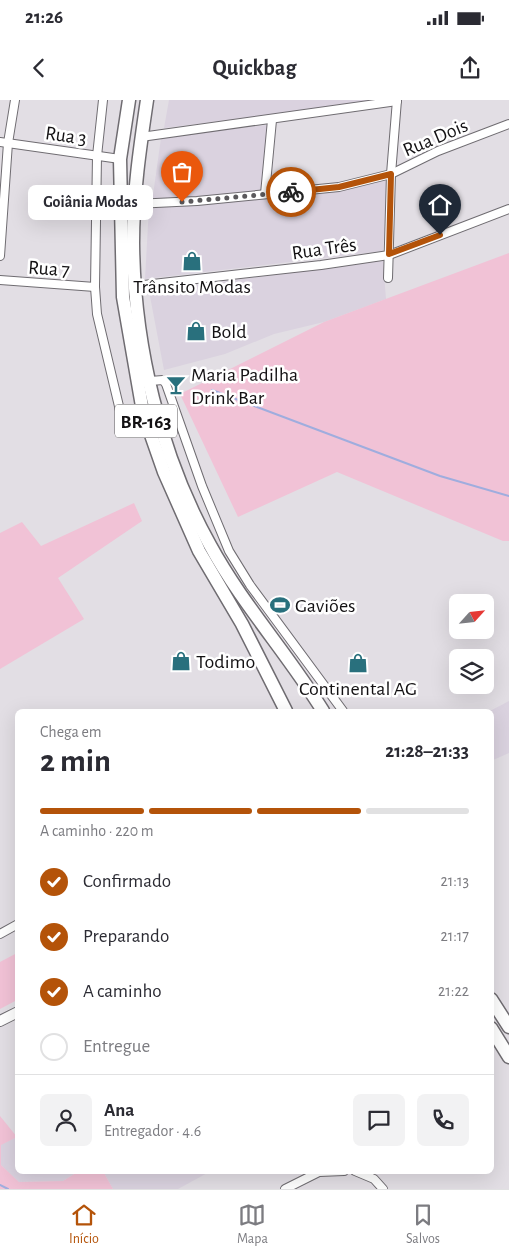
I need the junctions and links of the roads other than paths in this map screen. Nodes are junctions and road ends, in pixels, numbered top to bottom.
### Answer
1 (15, 100) edge
2 (103, 100) edge
3 (129, 100) edge
4 (147, 100) edge
5 (397, 101) edge
6 (272, 120) junction
7 (509, 124) edge
8 (141, 137) junction
9 (4, 142) edge
10 (97, 156) junction
11 (120, 159) junction
12 (391, 174) junction
13 (264, 194) junction
14 (136, 204) junction
15 (509, 209) edge
16 (389, 254) junction
17 (0, 256) edge
18 (388, 278) dead end
19 (0, 280) edge
20 (135, 286) junction
21 (95, 288) junction
22 (150, 381) junction
23 (122, 423) dead end
24 (295, 644) junction
25 (283, 652) junction
26 (285, 709) edge
27 (322, 709) edge
28 (342, 709) edge
29 (15, 926) edge
30 (0, 934) edge
31 (494, 1004) edge
32 (15, 1014) edge
33 (0, 1021) edge
34 (509, 1027) edge
35 (494, 1033) edge
36 (509, 1057) edge
37 (315, 1174) edge
38 (362, 1174) edge
39 (285, 1189) edge
40 (383, 1189) edge

1 - 9 street
2 - 10 street
3 - 11 highway, BR-163
4 - 8 highway, BR-163
5 - 6 street
5 - 12 street
6 - 8 street
6 - 13 street
7 - 12 street, Rua Dois
8 - 14 highway, BR-163
9 - 10 street, Rua 3
9 - 17 street
10 - 11 street, Rua 3
10 - 21 street
11 - 26 highway, BR-163
12 - 13 street, Rua Dois
12 - 16 street
13 - 14 street, Rua Dois
14 - 20 highway, BR-163
15 - 16 street, Rua Três
16 - 18 street
16 - 20 street, Rua Três
19 - 21 street, Rua 7
20 - 22 highway, BR-163
21 - 23 street
22 - 24 street
22 - 25 highway, BR-163
24 - 25 street
24 - 28 street
25 - 27 highway, BR-163
29 - 30 street
31 - 34 highway
32 - 33 street
35 - 36 highway
37 - 39 street
38 - 40 street

